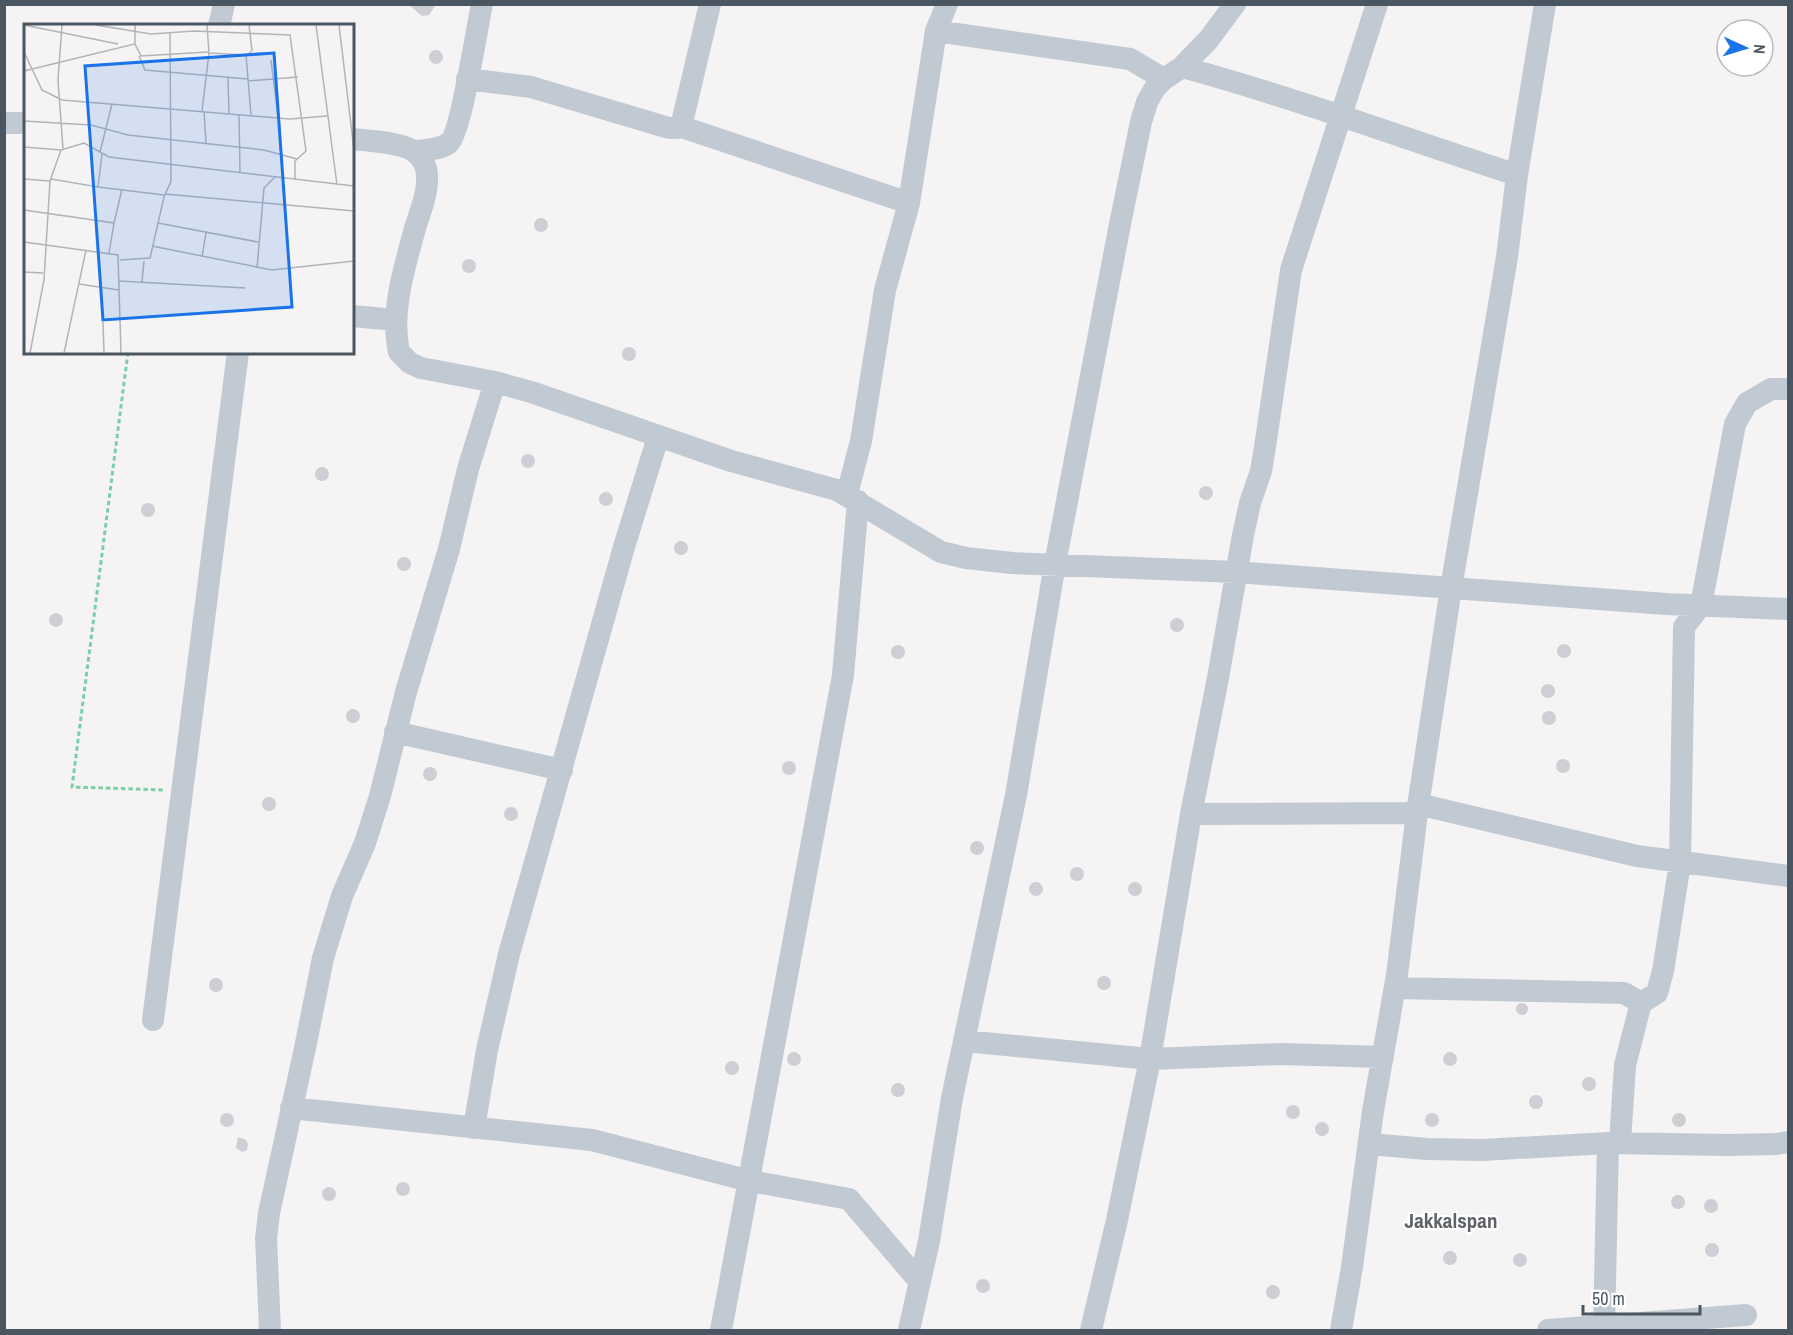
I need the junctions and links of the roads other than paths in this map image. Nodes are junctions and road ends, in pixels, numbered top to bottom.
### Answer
1 (224, 4) edge
2 (482, 4) edge
3 (710, 4) edge
4 (947, 4) edge
5 (1235, 4) edge
6 (1377, 4) edge
7 (1545, 4) edge
8 (219, 24) edge
9 (936, 31) junction
10 (1173, 73) junction
11 (467, 80) junction
12 (1340, 117) junction
13 (4, 123) edge
14 (24, 123) edge
15 (679, 126) junction
16 (354, 139) edge
17 (414, 151) junction
18 (1517, 176) junction
19 (909, 203) junction
20 (354, 316) edge
21 (396, 320) junction
22 (238, 354) edge
23 (495, 382) junction
24 (1788, 389) edge
25 (658, 437) junction
26 (852, 497) junction
27 (1055, 564) junction
28 (1236, 572) junction
29 (1451, 588) junction
30 (1701, 605) junction
31 (1788, 609) edge
32 (395, 732) junction
33 (562, 770) junction
34 (1418, 808) junction
35 (1191, 814) junction
36 (1680, 863) junction
37 (1788, 876) edge
38 (1395, 988) junction
39 (1641, 1003) junction
40 (153, 1020) dead end
41 (964, 1041) junction
42 (1383, 1057) junction
43 (1150, 1059) junction
44 (291, 1108) junction
45 (474, 1128) junction
46 (1788, 1142) edge
47 (1614, 1143) junction
48 (1370, 1144) junction
49 (750, 1181) junction
50 (920, 1282) junction
51 (1746, 1315) dead end
52 (1604, 1328) edge
53 (270, 1330) edge
54 (721, 1330) edge
55 (909, 1330) edge
56 (1091, 1330) edge
57 (1341, 1330) edge
58 (1548, 1330) edge

1 - 8 street
2 - 11 street
3 - 15 street
4 - 9 street
5 - 10 street
6 - 12 street
7 - 18 street
9 - 10 street
9 - 19 street
10 - 12 street
10 - 27 street
11 - 15 street
11 - 17 street
12 - 18 street
12 - 28 street
13 - 14 street
15 - 19 street
16 - 17 street
17 - 21 street
18 - 29 street
19 - 26 street
20 - 21 street
21 - 23 street
22 - 40 street
23 - 25 street
23 - 32 street
24 - 30 street
25 - 26 street
25 - 33 street
26 - 27 street
26 - 49 street
27 - 28 street
27 - 41 street
28 - 29 street
28 - 35 street
29 - 30 street
29 - 34 street
30 - 31 street
30 - 36 street
32 - 33 street
32 - 44 street
33 - 45 street
34 - 35 street
34 - 36 street
34 - 38 street
35 - 43 street
36 - 37 street
36 - 39 street
38 - 39 street
38 - 42 street
39 - 47 street
41 - 43 street
41 - 50 street
42 - 43 street
42 - 48 street
43 - 56 street
44 - 45 street
44 - 53 street
45 - 49 street
46 - 47 street
47 - 48 street
47 - 52 street
48 - 57 street
49 - 50 street
49 - 54 street
50 - 55 street
51 - 52 street
52 - 58 street

